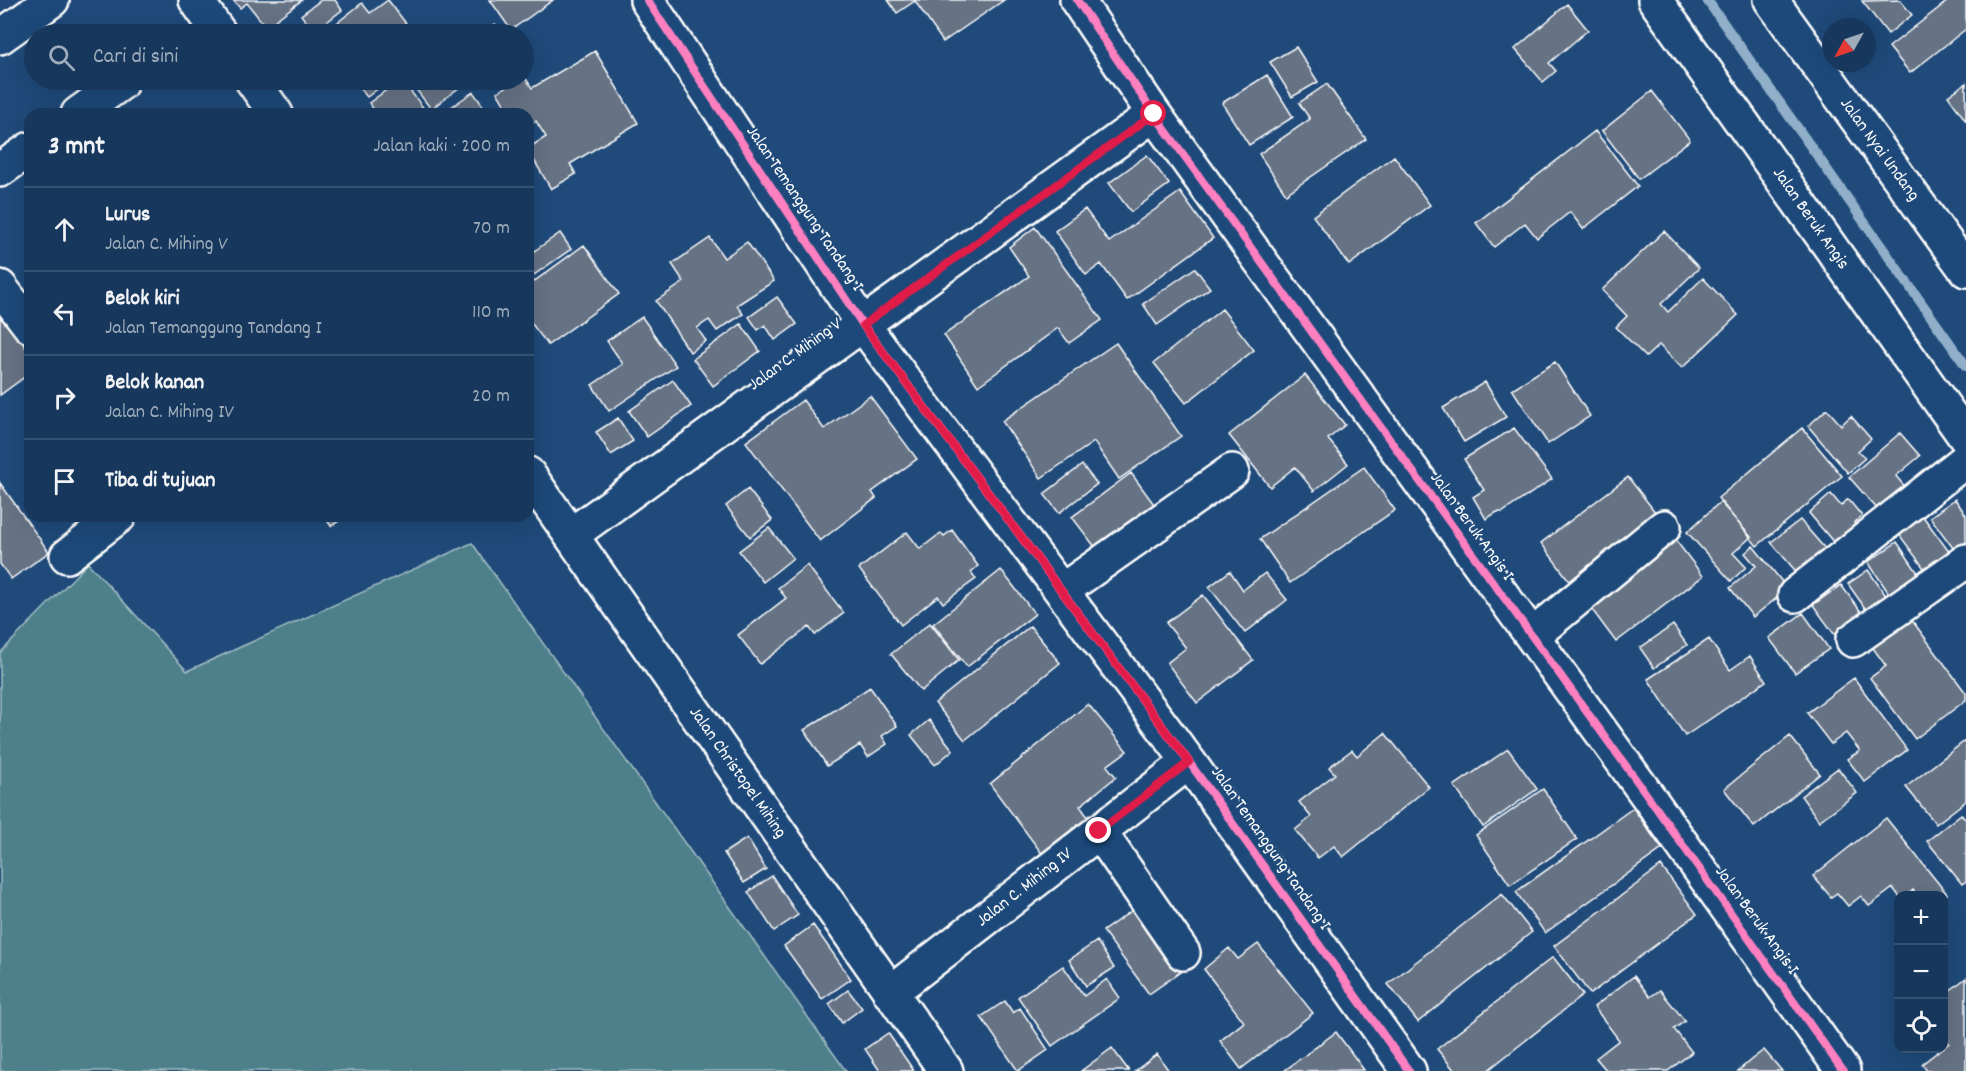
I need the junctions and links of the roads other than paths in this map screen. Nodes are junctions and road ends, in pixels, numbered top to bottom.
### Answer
1 (52, 0) edge
2 (196, 0) edge
3 (647, 0) edge
4 (1077, 0) edge
5 (1655, 0) edge
6 (1771, 0) edge
7 (213, 24) edge
8 (0, 38) edge
9 (111, 90) edge
10 (259, 90) edge
11 (86, 108) edge
12 (272, 108) edge
13 (1154, 114) junction
14 (24, 153) edge
15 (0, 170) edge
16 (1966, 270) edge
17 (0, 287) edge
18 (24, 318) edge
19 (863, 325) junction
20 (1966, 438) edge
21 (1966, 460) edge
22 (1232, 471) dead end
23 (534, 483) edge
24 (112, 522) edge
25 (1664, 527) dead end
26 (571, 535) junction
27 (67, 556) dead end
28 (1966, 561) edge
29 (1063, 590) junction
30 (1796, 595) dead end
31 (1532, 636) junction
32 (1853, 640) dead end
33 (1189, 762) junction
34 (1099, 831) junction
35 (1183, 953) dead end
36 (891, 993) junction
37 (946, 1071) edge
38 (1409, 1071) edge
39 (1843, 1071) edge

1 - 8 street
2 - 7 street
3 - 19 street, Jalan Temanggung Tandang I
4 - 13 street, Jalan Beruk Angis I
5 - 20 street, Jalan Beruk Angis
6 - 16 street, Jalan Nyai Undang
9 - 11 street
10 - 12 street
13 - 19 street, Jalan C. Mihing V
13 - 31 street, Jalan Beruk Angis I
14 - 15 street
17 - 18 street
19 - 26 street, Jalan C. Mihing V
19 - 29 street, Jalan Temanggung Tandang I
21 - 30 street
22 - 29 street
23 - 26 street, Jalan Christopel Mihing
24 - 27 street
25 - 31 street
26 - 36 street, Jalan Christopel Mihing
28 - 32 street
29 - 33 street, Jalan Temanggung Tandang I
31 - 39 street, Jalan Beruk Angis I
33 - 34 street, Jalan C. Mihing IV
33 - 38 street, Jalan Temanggung Tandang I
34 - 35 street
34 - 36 street, Jalan C. Mihing IV
36 - 37 street, Jalan Christopel Mihing

